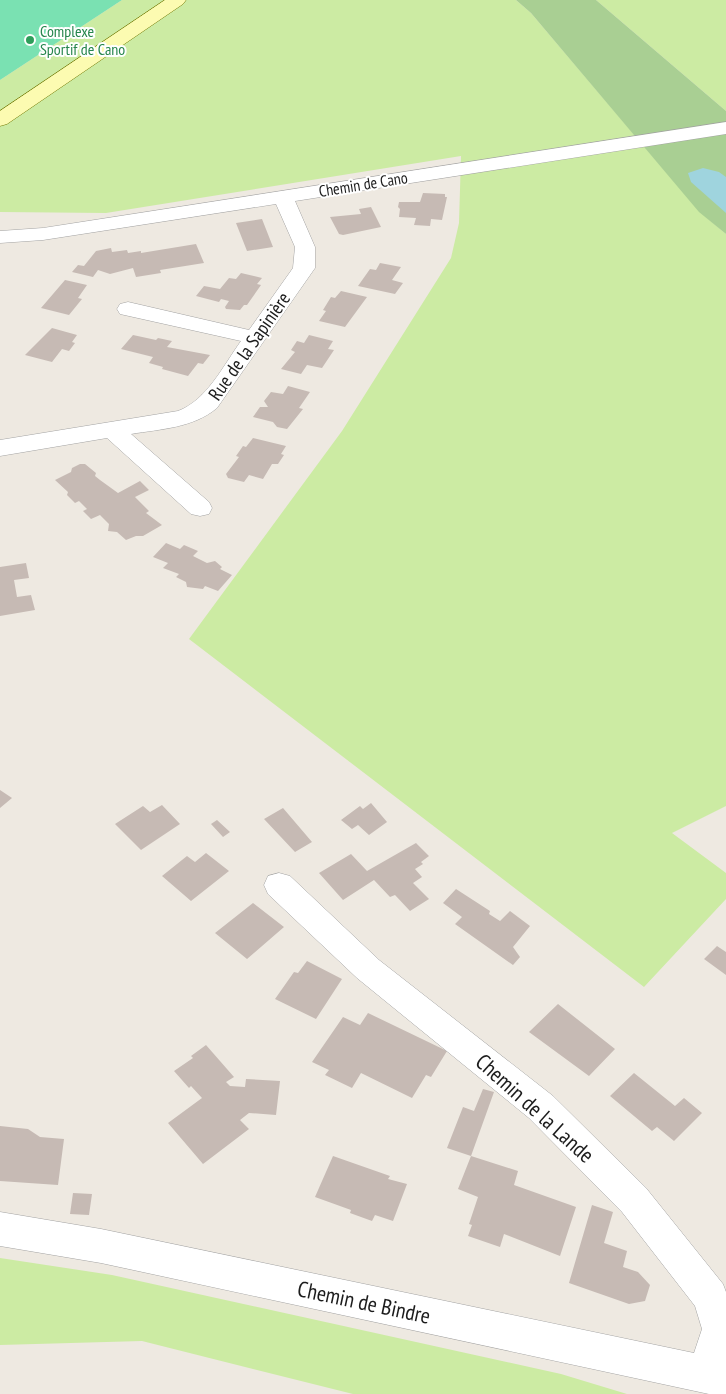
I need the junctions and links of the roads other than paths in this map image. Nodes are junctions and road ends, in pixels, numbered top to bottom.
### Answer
1 (177, 0) edge
2 (0, 120) edge
3 (726, 128) edge
4 (283, 197) junction
5 (0, 237) edge
6 (128, 310) dead end
7 (255, 338) junction
8 (113, 431) junction
9 (0, 448) edge
10 (200, 508) dead end
11 (279, 885) dead end
12 (0, 1229) edge
13 (715, 1378) edge

1 - 2 main road
3 - 4 street, Chemin de Cano
4 - 5 street, Chemin de Cano
4 - 7 street, Rue de la Sapinière
6 - 7 street
7 - 8 street, Rue de la Sapinière
8 - 9 street, Rue de la Sapinière
8 - 10 street
11 - 13 street, Chemin de la Lande
12 - 13 street, Chemin de Bindre

